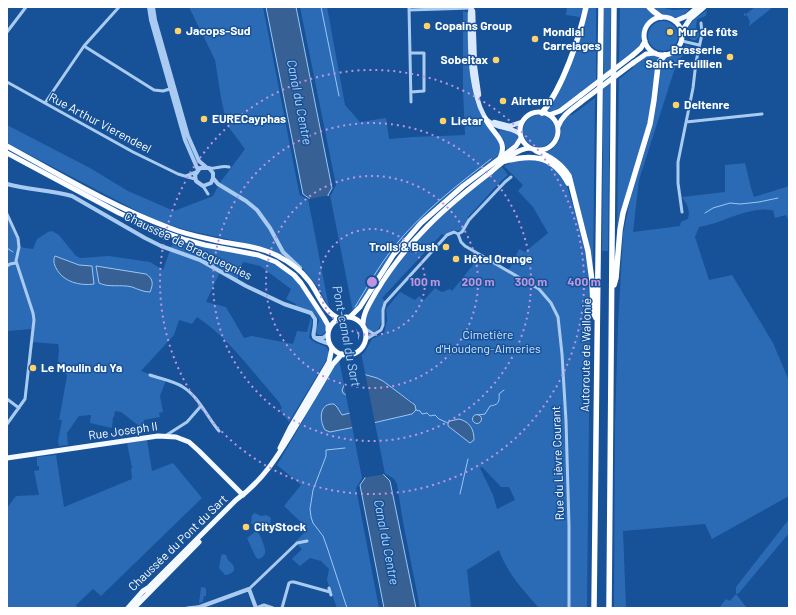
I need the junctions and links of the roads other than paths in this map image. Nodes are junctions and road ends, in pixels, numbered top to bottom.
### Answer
1 (26, 7) edge
2 (119, 7) edge
3 (149, 7) edge
4 (153, 7) edge
5 (471, 7) edge
6 (586, 7) edge
7 (600, 7) edge
8 (614, 7) edge
9 (650, 7) edge
10 (698, 7) edge
11 (704, 7) edge
12 (409, 8) edge
13 (661, 17) junction
14 (675, 21) junction
15 (701, 23) dead end
16 (682, 31) junction
17 (7, 32) edge
18 (645, 41) junction
19 (682, 41) junction
20 (699, 45) junction
21 (84, 46) junction
22 (410, 53) junction
23 (655, 53) junction
24 (665, 55) junction
25 (7, 82) edge
26 (172, 89) junction
27 (411, 92) junction
28 (412, 102) dead end
29 (45, 103) junction
30 (542, 112) junction
31 (762, 114) dead end
32 (549, 115) junction
33 (485, 118) junction
34 (522, 122) junction
35 (686, 122) junction
36 (558, 127) junction
37 (520, 136) junction
38 (7, 146) edge
39 (530, 148) junction
40 (536, 151) junction
41 (7, 153) edge
42 (502, 160) junction
43 (229, 167) dead end
44 (207, 168) junction
45 (219, 168) junction
46 (197, 171) junction
47 (186, 176) junction
48 (213, 177) junction
49 (511, 177) dead end
50 (195, 179) junction
51 (7, 185) edge
52 (208, 185) junction
53 (203, 186) junction
54 (574, 194) junction
55 (682, 212) dead end
56 (7, 214) edge
57 (458, 234) junction
58 (16, 263) junction
59 (7, 266) edge
60 (308, 279) junction
61 (612, 292) junction
62 (350, 317) junction
63 (338, 318) junction
64 (598, 324) junction
65 (363, 327) junction
66 (328, 332) junction
67 (374, 334) junction
68 (316, 338) junction
69 (365, 340) junction
70 (331, 346) junction
71 (342, 354) junction
72 (150, 375) dead end
73 (7, 399) edge
74 (201, 406) junction
75 (19, 408) junction
76 (7, 424) edge
77 (219, 431) dead end
78 (166, 436) junction
79 (278, 454) junction
80 (7, 458) edge
81 (243, 495) junction
82 (307, 540) dead end
83 (249, 589) junction
84 (330, 591) dead end
85 (131, 607) edge
86 (187, 608) edge
87 (197, 608) edge
88 (256, 608) edge
89 (273, 608) edge
90 (282, 608) edge
91 (569, 608) edge
92 (594, 608) edge
93 (609, 608) edge

1 - 17 street
2 - 21 street
3 - 26 street
4 - 26 street
5 - 12 street
5 - 33 main road
5 - 34 main road
6 - 30 highway
7 - 64 highway, Autoroute de Wallonie
8 - 61 highway, Autoroute de Wallonie
9 - 13 highway
10 - 14 main road
11 - 16 main road
12 - 22 street
13 - 14 highway
13 - 18 highway
14 - 16 highway
15 - 20 street
16 - 19 highway
18 - 23 highway
18 - 32 highway, bridge
19 - 20 street
19 - 24 highway
20 - 35 street
21 - 26 street
21 - 29 street
22 - 27 street
22 - 27 street
23 - 24 highway
23 - 36 highway, bridge
24 - 61 highway
25 - 29 street, Rue Arthur Vierendeel
26 - 44 street
26 - 46 street
27 - 28 street
29 - 47 street, Rue Arthur Vierendeel
30 - 32 highway
30 - 34 highway
31 - 35 street
32 - 36 highway
33 - 37 main road
33 - 42 highway
34 - 37 highway
35 - 55 street
36 - 40 highway
37 - 39 highway
37 - 42 highway
38 - 60 highway
39 - 40 highway
39 - 42 highway
40 - 54 highway
41 - 66 highway
42 - 54 highway
42 - 62 highway
42 - 65 highway
43 - 45 street
44 - 45 street
44 - 46 street
44 - 48 street
45 - 48 street
46 - 47 street
46 - 50 street
47 - 50 street, Rue Arthur Vierendeel
48 - 52 street
48 - 60 street
49 - 57 street
50 - 53 street
51 - 68 street, Chaussée de Bracquegnies
52 - 53 street
52 - 53 street
54 - 64 highway
56 - 58 street
57 - 67 street
57 - 91 street, Rue du Lièvre Courant
58 - 59 street
58 - 75 street
60 - 63 highway
61 - 93 highway, Autoroute de Wallonie
62 - 63 highway
62 - 65 highway
63 - 66 highway
64 - 92 highway, Autoroute de Wallonie
65 - 67 street
65 - 69 highway
66 - 68 street
66 - 70 highway
67 - 69 street
68 - 70 street
69 - 71 highway
70 - 71 highway
70 - 79 main road, Chaussée du Pont du Sart
71 - 79 main road, Chaussée du Pont du Sart
72 - 74 street
73 - 75 street
74 - 77 street
74 - 78 street
75 - 76 street
78 - 80 main road, Rue Joseph II
78 - 81 main road, Rue Joseph II
79 - 81 main road, Chaussée du Pont du Sart
81 - 85 main road, Chaussée du Pont du Sart
82 - 83 street
83 - 87 street
83 - 88 street
84 - 90 street
86 - 87 street
88 - 89 street

